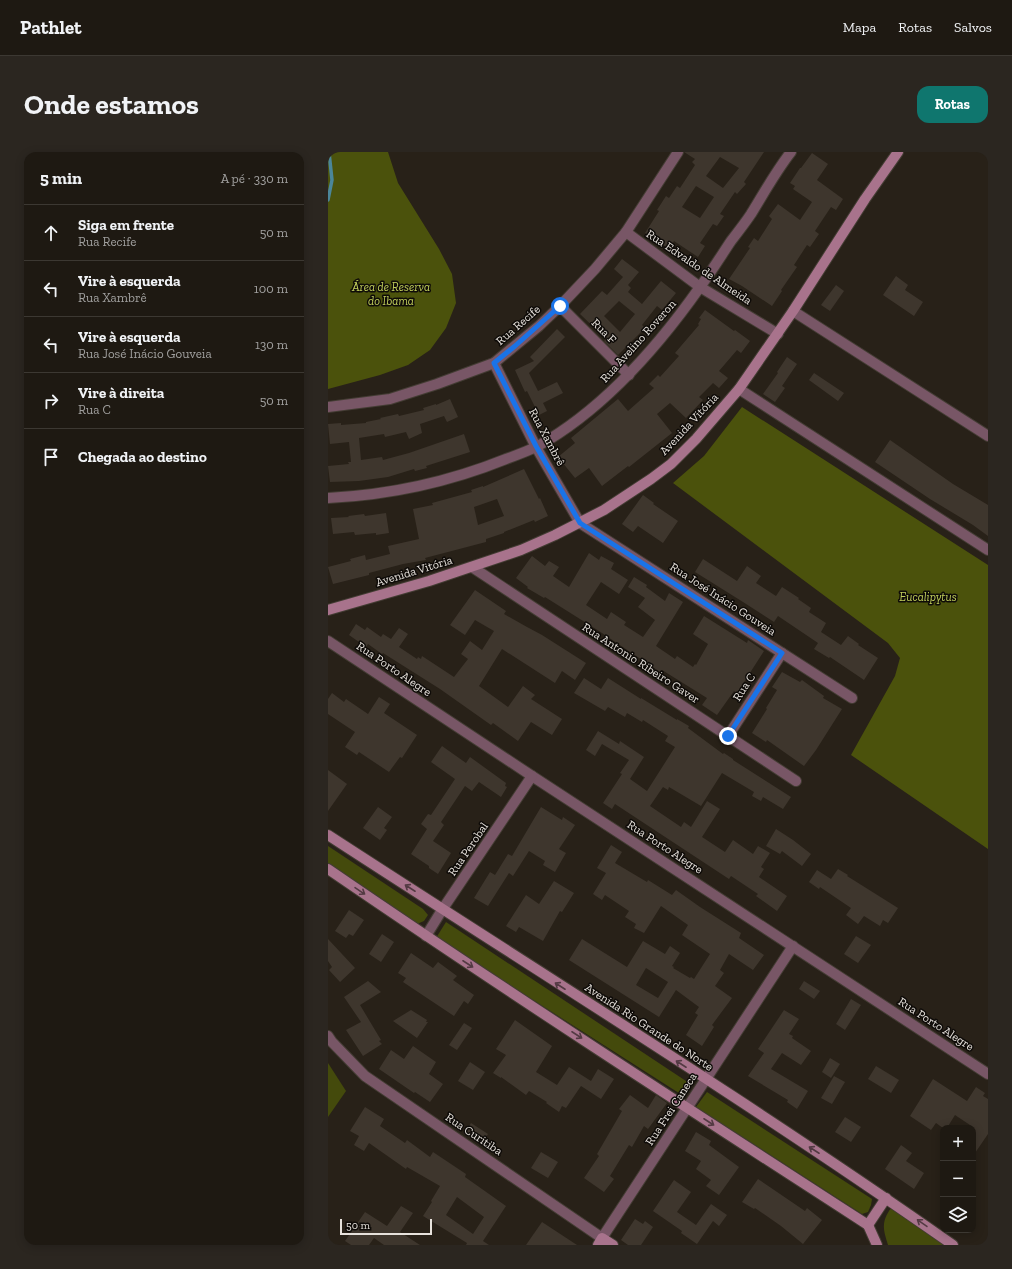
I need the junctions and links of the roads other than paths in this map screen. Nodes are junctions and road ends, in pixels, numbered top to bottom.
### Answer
1 (678, 152) edge
2 (791, 152) edge
3 (898, 152) edge
4 (626, 232) junction
5 (700, 287) junction
6 (560, 306) junction
7 (793, 311) junction
8 (778, 334) junction
9 (494, 363) junction
10 (629, 375) junction
11 (739, 389) junction
12 (328, 407) edge
13 (988, 436) edge
14 (536, 446) junction
15 (328, 498) edge
16 (580, 523) junction
17 (988, 550) edge
18 (472, 567) junction
19 (328, 610) edge
20 (328, 641) edge
21 (782, 653) junction
22 (852, 698) dead end
23 (728, 736) junction
24 (532, 776) junction
25 (796, 781) dead end
26 (328, 835) edge
27 (328, 869) edge
28 (442, 910) junction
29 (426, 936) junction
30 (792, 946) junction
31 (328, 1036) edge
32 (988, 1074) edge
33 (705, 1079) junction
34 (687, 1108) junction
35 (886, 1198) junction
36 (868, 1225) junction
37 (600, 1241) edge
38 (613, 1245) edge
39 (877, 1245) edge
40 (954, 1245) edge

1 - 4 street, Rua Recife
2 - 5 street, Rua Avelino Roveron
3 - 7 main road, Avenida Vitória
4 - 5 street, Rua Edvaldo de Almeida
4 - 6 street, Rua Recife
5 - 8 street, Rua Edvaldo de Almeida
5 - 10 street, Rua Avelino Roveron
6 - 9 street, Rua Recife
6 - 10 street, Rua F
7 - 8 main road, Avenida Vitória
7 - 13 street
8 - 11 main road, Avenida Vitória
9 - 12 street, Rua Recife
9 - 14 street, Rua Xambrê
10 - 14 street, Rua Avelino Roveron
11 - 16 main road, Avenida Vitória
11 - 17 street
14 - 15 street, Rua Avelino Roveron
14 - 16 street, Rua Xambrê
16 - 18 main road, Avenida Vitória
16 - 21 street, Rua José Inácio Gouveia
18 - 19 main road, Avenida Vitória
18 - 23 street, Rua Antonio Ribeiro Gaver
20 - 24 street, Rua Porto Alegre
21 - 22 street, Rua José Inácio Gouveia
21 - 23 street, Rua C
23 - 25 street, Rua Antonio Ribeiro Gaver
24 - 28 street, Rua Perobal
24 - 30 street, Rua Porto Alegre
28 -> 26 main road, Avenida Rio Grande do Norte
27 -> 29 main road
28 - 29 street, Rua Perobal
33 -> 28 main road, Avenida Rio Grande do Norte
29 -> 34 main road
30 - 32 street, Rua Porto Alegre
30 - 33 street, Rua Frei Caneca
31 - 37 street, Rua Curitiba
33 - 34 street, Rua Frei Caneca
35 -> 33 main road, Avenida Rio Grande do Norte
34 -> 36 main road
34 - 37 street, Rua Frei Caneca
35 - 36 main road
40 -> 35 main road, Avenida Rio Grande do Norte
36 - 39 main road
37 - 38 main road, Rua Curitiba

